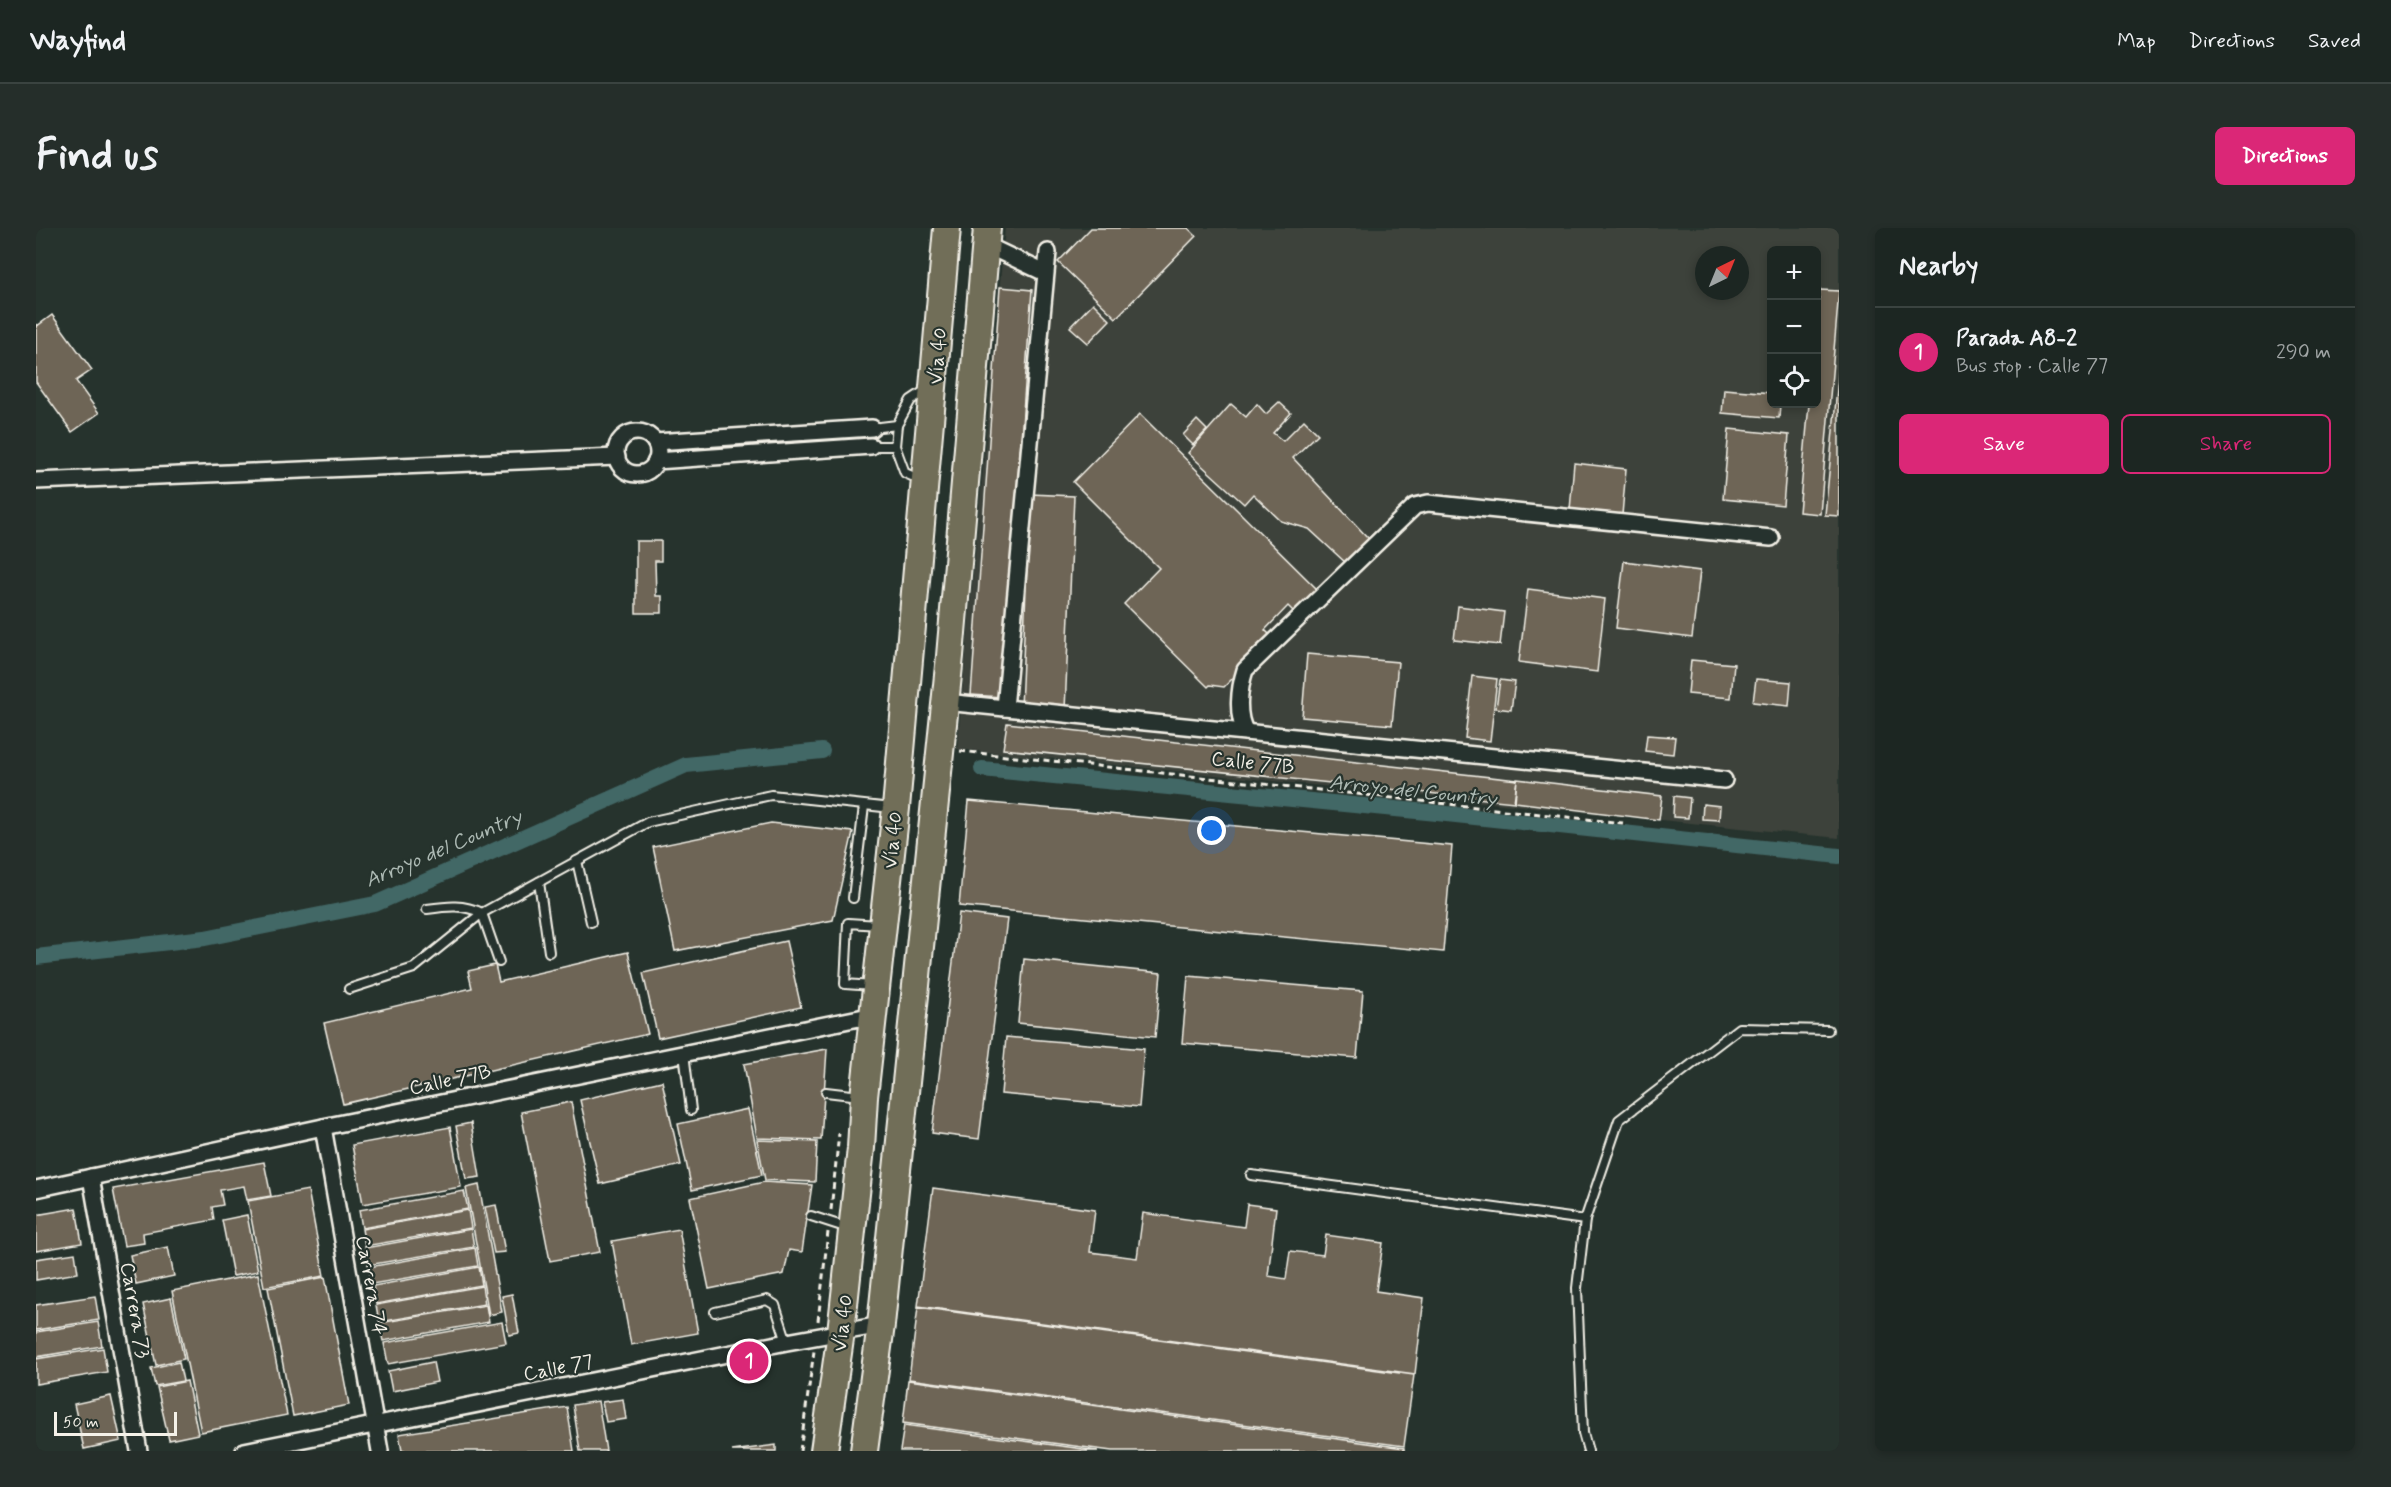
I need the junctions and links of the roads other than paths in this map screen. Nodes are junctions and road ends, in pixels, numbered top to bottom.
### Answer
1 (947, 234) edge
2 (992, 241) edge
3 (1048, 252) dead end
4 (1045, 273) junction
5 (935, 384) junction
6 (897, 425) junction
7 (872, 428) joint
8 (655, 442) junction
9 (871, 446) joint
10 (895, 446) junction
11 (616, 457) junction
12 (656, 461) junction
13 (36, 482) edge
14 (926, 482) junction
15 (1771, 538) dead end
16 (910, 652) junction
17 (950, 656) junction
18 (953, 703) junction
19 (1005, 708) junction
20 (1246, 732) junction
21 (1724, 780) dead end
22 (864, 806) junction
23 (896, 808) junction
24 (577, 861) junction
25 (539, 882) junction
26 (854, 898) dead end
27 (427, 909) dead end
28 (483, 913) junction
29 (591, 922) dead end
30 (883, 925) junction
31 (549, 952) dead end
32 (499, 962) dead end
33 (878, 986) junction
34 (350, 989) dead end
35 (874, 1015) junction
36 (1828, 1030) dead end
37 (684, 1053) junction
38 (826, 1092) dead end
39 (864, 1097) junction
40 (691, 1110) dead end
41 (323, 1127) junction
42 (861, 1148) junction
43 (899, 1152) junction
44 (1251, 1175) dead end
45 (91, 1177) junction
46 (36, 1189) edge
47 (811, 1216) dead end
48 (1585, 1220) junction
49 (852, 1229) junction
50 (715, 1312) dead end
51 (881, 1325) junction
52 (841, 1332) junction
53 (787, 1342) junction
54 (375, 1425) junction
55 (139, 1451) edge
56 (244, 1451) edge
57 (380, 1451) edge
58 (824, 1451) edge
59 (864, 1451) edge
60 (1588, 1451) edge

1 - 2 highway
1 - 5 highway, Vía 40
2 - 4 street
2 - 17 highway, Vía 40
3 - 4 street
4 - 19 street
5 - 6 lane
5 - 14 highway, Vía 40
6 - 7 lane
6 - 10 lane
7 - 8 street
8 - 11 street
8 - 12 street
9 - 10 lane
9 - 12 street
10 - 14 lane
11 - 12 street
11 - 13 street
14 - 16 highway, Vía 40
15 - 20 street
16 - 17 highway
16 - 23 highway, Vía 40
17 - 18 highway, Vía 40
18 - 19 street
18 - 43 highway, Vía 40
19 - 20 street
20 - 21 street
22 - 23 lane
22 - 24 lane
22 - 26 lane
23 - 30 highway, Vía 40
24 - 25 lane
24 - 29 lane
25 - 28 lane
25 - 31 lane
27 - 28 lane
28 - 32 lane
28 - 34 lane
30 - 33 highway, Vía 40
30 - 33 lane
33 - 35 highway, Vía 40
35 - 37 street, Calle 77B
35 - 39 highway, Vía 40
36 - 48 lane
37 - 40 lane
37 - 41 street, Calle 77B
38 - 39 lane
39 - 42 highway, Vía 40
41 - 45 street, Calle 77B
41 - 54 street, Carrera 74
42 - 43 highway
42 - 49 highway, Vía 40
43 - 51 highway, Vía 40
44 - 48 lane
45 - 46 street, Calle 77B
45 - 55 street, Carrera 73
47 - 49 lane
48 - 60 lane
49 - 52 highway, Vía 40
50 - 53 lane
51 - 52 street, Calle 77
51 - 59 highway, Vía 40
52 - 53 street, Calle 77
52 - 58 highway, Vía 40
53 - 54 street, Calle 77
54 - 56 street, Calle 77
54 - 57 street, Carrera 74

